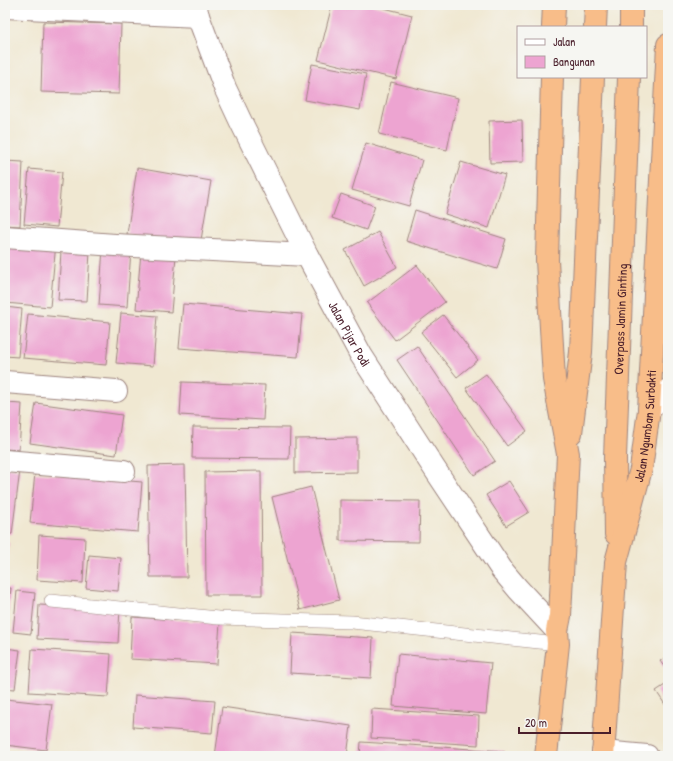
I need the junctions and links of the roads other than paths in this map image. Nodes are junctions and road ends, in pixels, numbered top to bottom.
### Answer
1 (554, 5) edge
2 (596, 5) edge
3 (631, 5) edge
4 (5, 8) edge
5 (196, 11) edge
6 (554, 26) edge
7 (595, 26) edge
8 (630, 26) edge
9 (668, 45) edge
10 (552, 78) edge
11 (593, 78) edge
12 (629, 78) edge
13 (5, 237) edge
14 (307, 255) junction
15 (662, 304) edge
16 (5, 382) edge
17 (668, 390) edge
18 (116, 391) dead end
19 (649, 410) junction
20 (569, 445) junction
21 (5, 461) edge
22 (124, 470) dead end
23 (616, 562) junction
24 (51, 601) dead end
25 (558, 637) junction
26 (603, 754) edge
27 (546, 756) edge
28 (647, 756) edge

1 - 6 highway
2 - 7 highway
3 - 8 highway
4 - 5 street
5 - 14 street, Jalan Pijar Podi
9 - 15 highway, Jalan Ngumban Surbakti
10 - 20 highway
11 - 20 highway
12 - 23 highway, Overpass Jamin Ginting
13 - 14 street
14 - 25 street, Jalan Pijar Podi
15 - 19 highway, Jalan Ngumban Surbakti
16 - 18 street
17 - 19 street
19 - 23 highway, Jalan Ngumban Surbakti
20 - 25 highway
21 - 22 street
23 - 26 highway, Jalan Ngumban Surbakti
24 - 25 lane
25 - 27 highway
26 - 28 street

